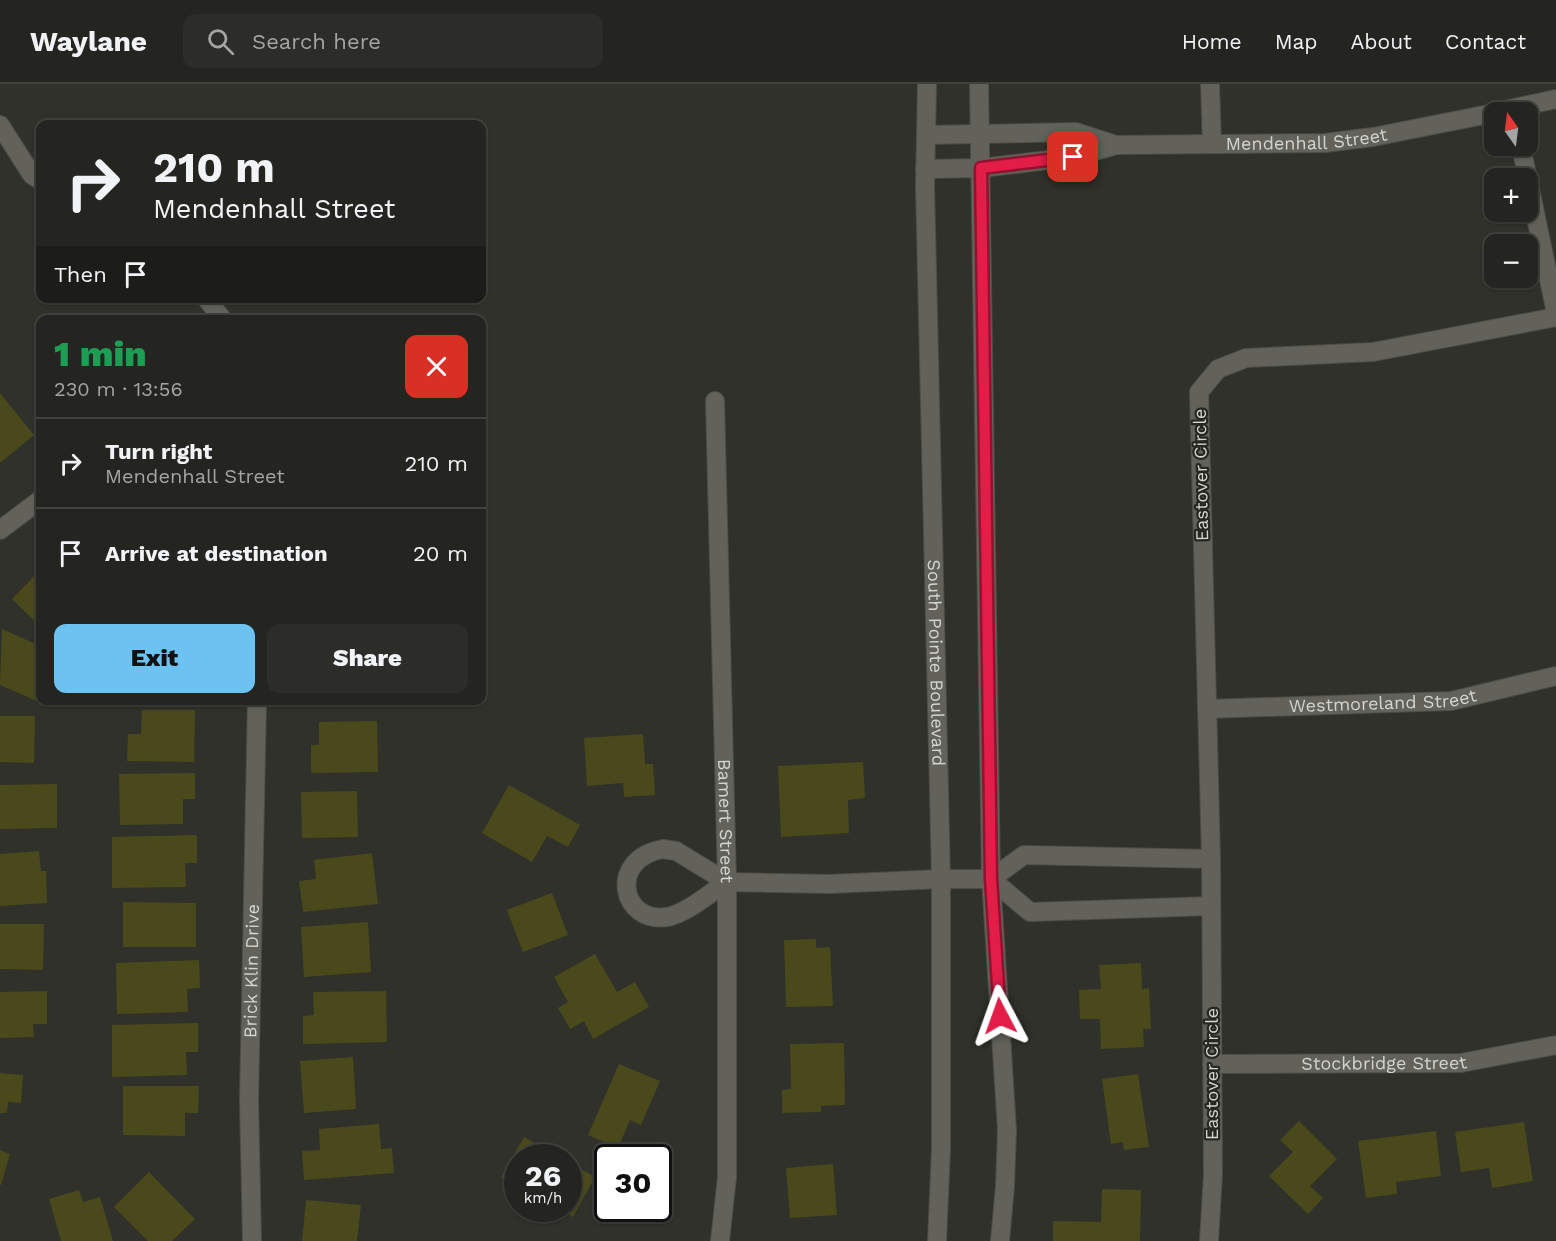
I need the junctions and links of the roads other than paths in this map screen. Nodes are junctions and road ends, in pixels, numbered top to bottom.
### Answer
1 (927, 84) edge
2 (979, 84) edge
3 (1210, 84) edge
4 (1556, 99) edge
5 (1538, 104) edge
6 (1484, 116) edge
7 (0, 125) edge
8 (926, 135) junction
9 (980, 135) junction
10 (1212, 144) junction
11 (1116, 145) junction
12 (1523, 156) edge
13 (981, 168) junction
14 (925, 169) junction
15 (36, 178) edge
16 (210, 303) edge
17 (219, 315) edge
18 (1556, 315) edge
19 (715, 401) dead end
20 (36, 503) edge
21 (0, 530) edge
22 (1556, 676) edge
23 (257, 705) edge
24 (1207, 709) junction
25 (1211, 859) junction
26 (941, 879) junction
27 (991, 879) junction
28 (727, 882) junction
29 (1211, 906) junction
30 (1556, 1045) edge
31 (1212, 1064) junction
32 (252, 1241) edge
33 (720, 1241) edge
34 (937, 1241) edge
35 (1000, 1241) edge
36 (1209, 1241) edge

1 - 8 street, South Pointe Boulevard
2 - 9 street
3 - 10 street
4 - 5 street, Mendenhall Street
6 - 10 street, Mendenhall Street
7 - 15 street
8 - 9 street, Mendenhall Street
8 - 14 street, South Pointe Boulevard
9 - 11 street, Mendenhall Street
9 - 13 street
10 - 11 street, Mendenhall Street
11 - 13 street, Mendenhall Street
12 - 18 street, Eastover Circle
13 - 14 street, Mendenhall Street
13 - 27 street
14 - 26 street, South Pointe Boulevard
16 - 17 street
18 - 24 street, Eastover Circle
19 - 28 street, Bamert Street
20 - 21 street
22 - 24 street, Westmoreland Street
23 - 32 street, Brick Klin Drive
24 - 25 street, Eastover Circle
25 - 27 street
25 - 29 street, Eastover Circle
26 - 27 street
26 - 28 street
26 - 34 street, South Pointe Boulevard
27 - 29 street
27 - 35 street
28 - 28 street
28 - 33 street, Bamert Street
29 - 31 street, Eastover Circle
30 - 31 street, Stockbridge Street
31 - 36 street, Eastover Circle

